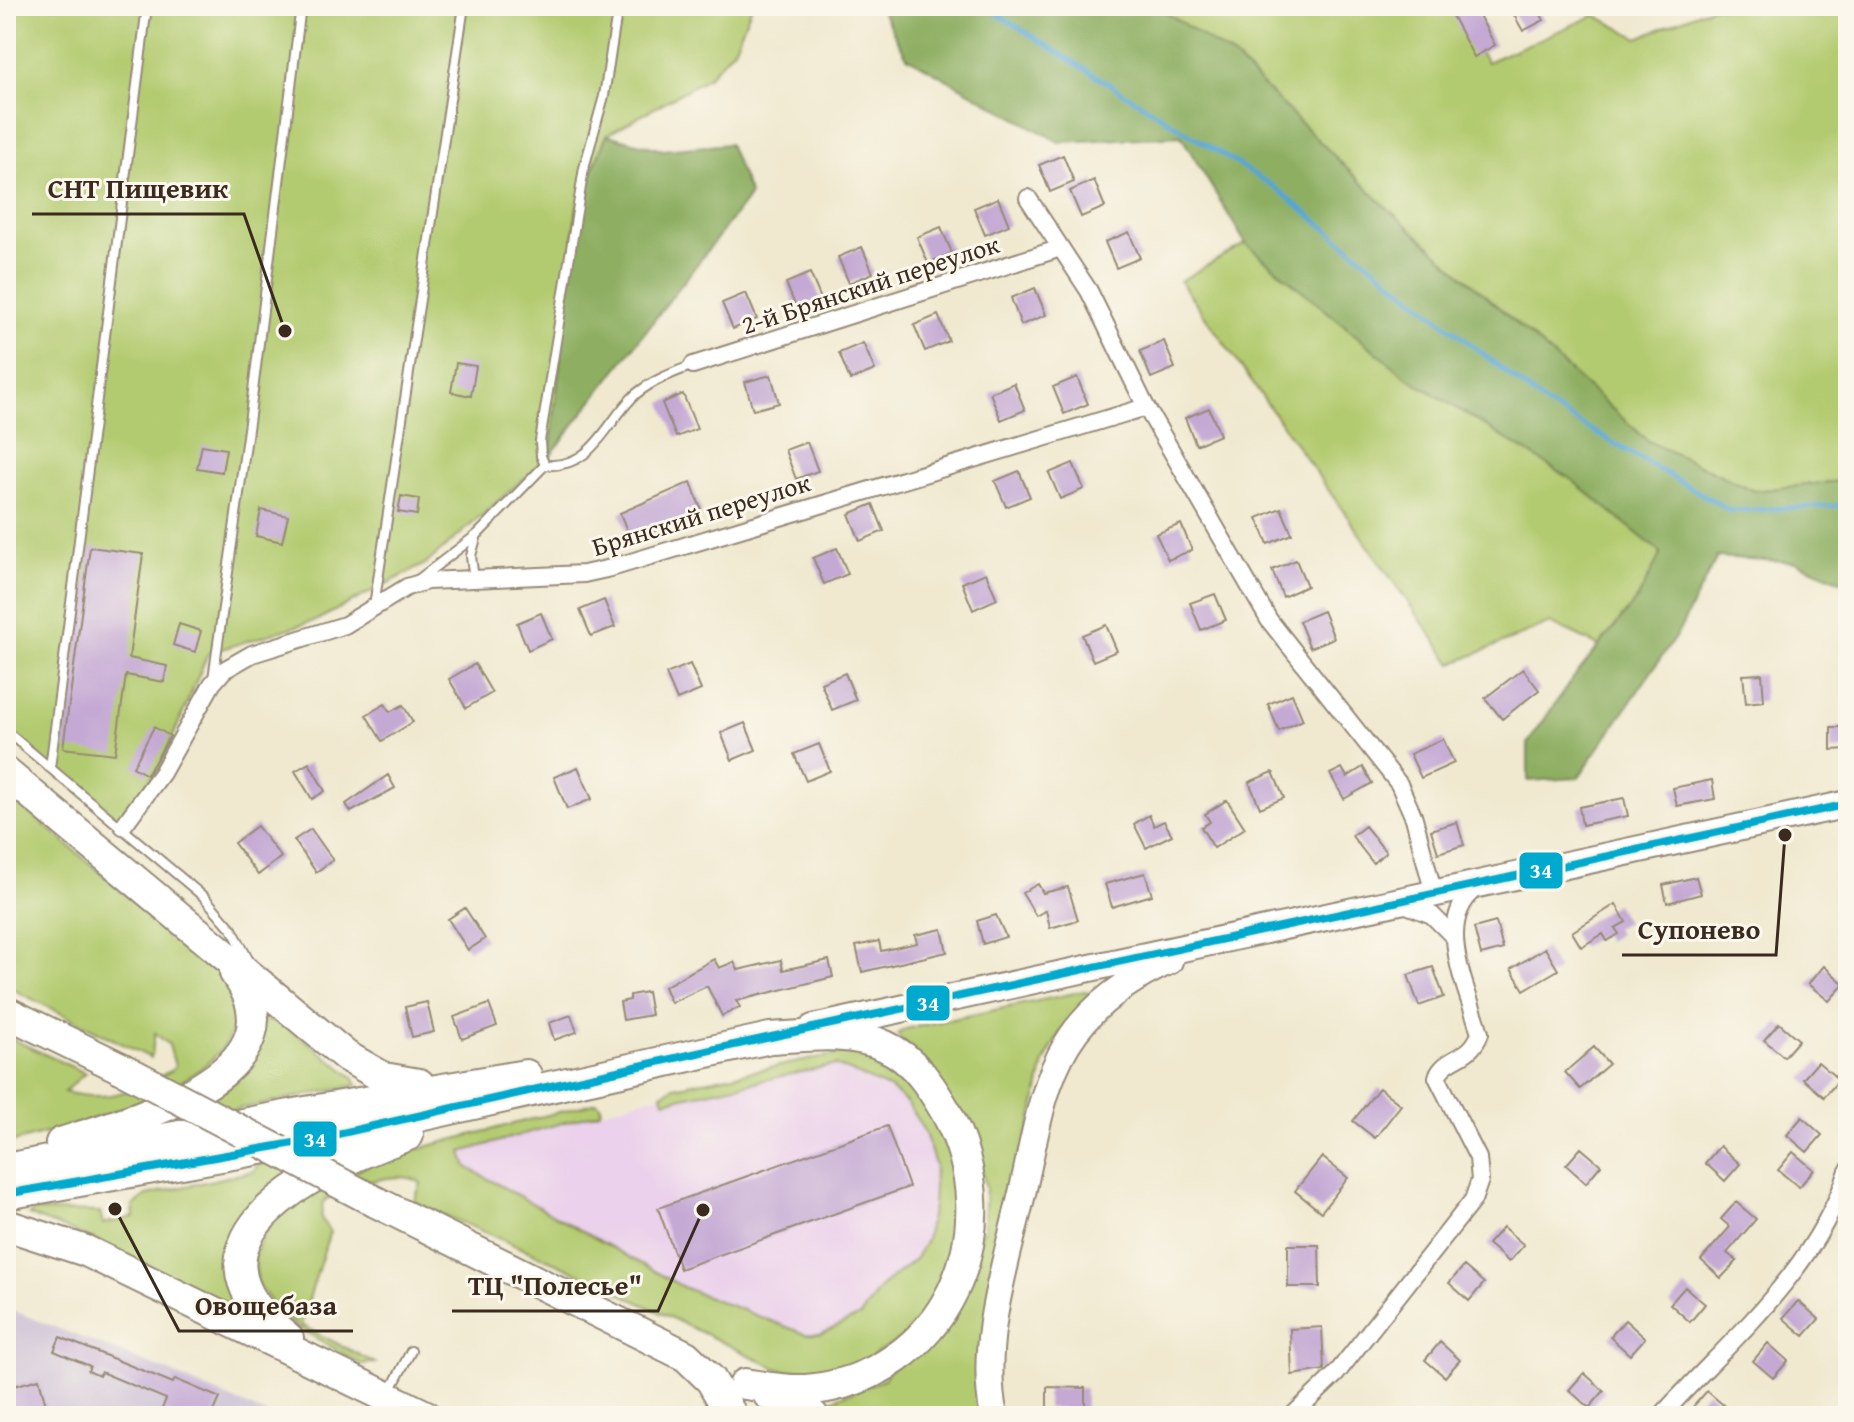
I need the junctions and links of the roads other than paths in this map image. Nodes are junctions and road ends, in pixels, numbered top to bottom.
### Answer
1 (147, 6) edge
2 (301, 6) edge
3 (464, 6) edge
4 (618, 6) edge
5 (1028, 198) dead end
6 (1061, 248) junction
7 (693, 365) joint
8 (1146, 407) junction
9 (545, 465) junction
10 (478, 534) junction
11 (475, 580) junction
12 (407, 587) junction
13 (374, 607) junction
14 (212, 684) junction
15 (6, 731) edge
16 (50, 768) junction
17 (6, 773) edge
18 (1848, 804) edge
19 (123, 826) junction
20 (1495, 878) junction
21 (1434, 894) junction
22 (1392, 903) junction
23 (1251, 933) junction
24 (1454, 937) junction
25 (204, 940) junction
26 (266, 991) junction
27 (6, 1012) edge
28 (770, 1038) junction
29 (711, 1050) junction
30 (445, 1087) junction
31 (509, 1098) junction
32 (6, 1161) edge
33 (6, 1169) edge
34 (1848, 1171) edge
35 (6, 1194) edge
36 (6, 1225) edge
37 (411, 1351) dead end
38 (686, 1356) junction
39 (318, 1361) junction
40 (745, 1384) junction
41 (387, 1396) junction
42 (426, 1416) edge
43 (732, 1416) edge
44 (813, 1416) edge
45 (994, 1416) edge
46 (1292, 1416) edge
47 (1661, 1416) edge

1 - 16 lane
2 - 14 lane
3 - 13 lane
4 - 9 lane
5 - 6 street
6 - 7 street, 2-й Брянский переулок
6 - 8 street
7 - 9 lane
8 - 11 street, Брянский переулок
8 - 21 street
9 - 10 lane
10 - 11 lane
10 - 12 lane
11 - 12 street, Брянский переулок
12 - 13 street, Брянский переулок
13 - 14 street, Брянский переулок
14 - 19 street, Брянский переулок
15 - 16 lane
16 - 19 lane
17 - 25 highway
18 - 20 main road
19 - 26 lane
20 - 21 main road
20 - 24 street
21 - 22 main road
22 - 23 main road
22 - 24 street
23 - 28 main road
23 - 45 main road
24 - 46 street
25 - 26 highway
25 - 32 highway
26 - 30 highway
27 - 38 highway, bridge
28 - 29 highway
28 - 40 highway
29 - 30 highway
29 - 31 highway
30 - 33 highway
31 - 35 highway
31 - 39 highway
34 - 47 street
36 - 39 highway
37 - 41 lane
38 - 40 highway
38 - 43 highway
39 - 41 highway
40 - 44 highway
41 - 42 highway

